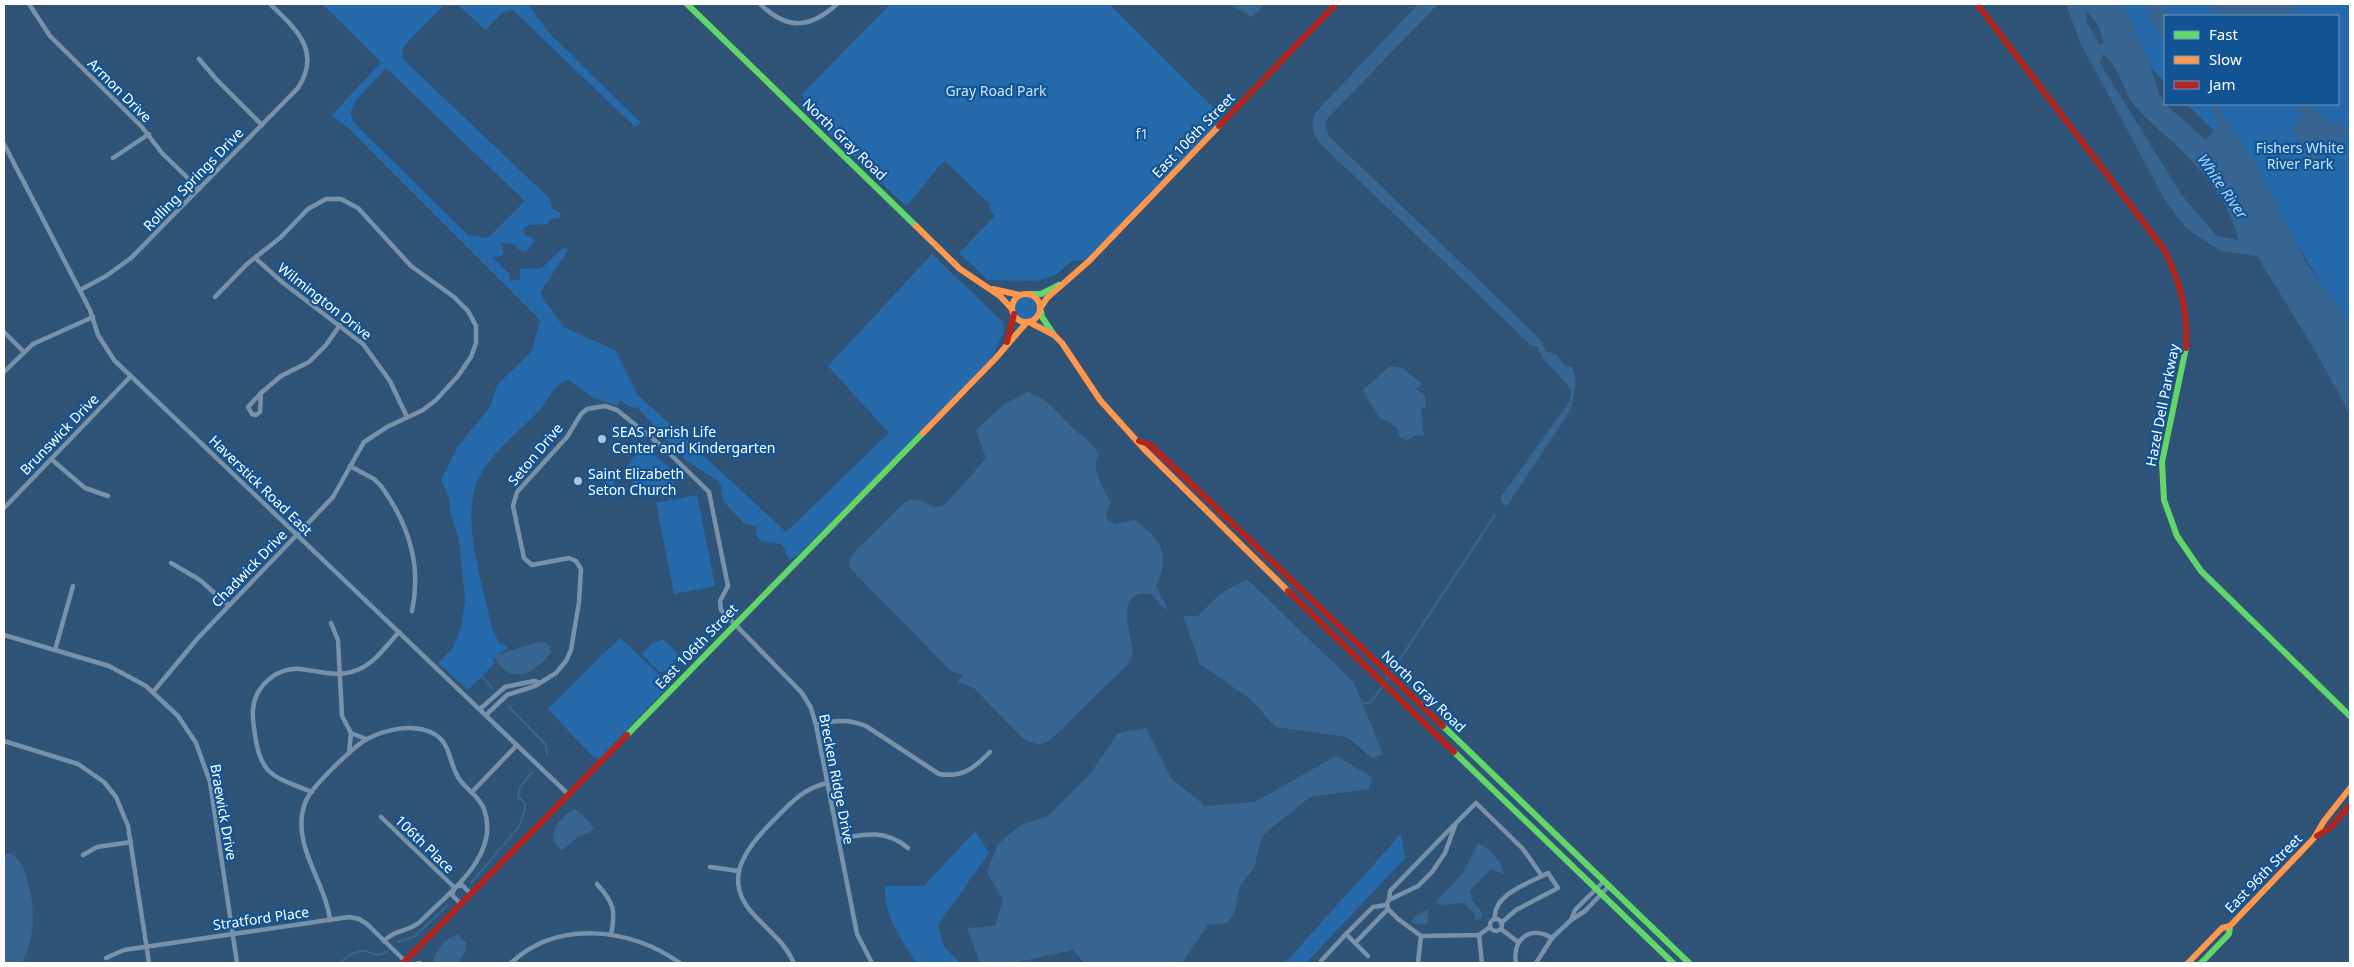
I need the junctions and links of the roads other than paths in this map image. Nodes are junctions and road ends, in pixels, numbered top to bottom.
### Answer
1 (29, 4) edge
2 (270, 4) edge
3 (687, 4) edge
4 (760, 4) edge
5 (837, 4) edge
6 (1336, 4) edge
7 (1977, 4) edge
8 (199, 59) dead end
9 (262, 124) junction
10 (149, 134) junction
11 (4, 144) edge
12 (113, 158) dead end
13 (199, 189) junction
14 (254, 258) junction
15 (1066, 281) junction
16 (989, 288) junction
17 (80, 290) junction
18 (1031, 294) junction
19 (1020, 295) junction
20 (216, 297) dead end
21 (1041, 308) junction
22 (1013, 311) junction
23 (93, 317) junction
24 (1028, 322) junction
25 (340, 326) junction
26 (4, 332) edge
27 (1054, 335) junction
28 (1006, 346) junction
29 (23, 351) junction
30 (4, 372) edge
31 (130, 376) junction
32 (262, 392) junction
33 (407, 417) junction
34 (1139, 441) junction
35 (51, 458) junction
36 (350, 466) junction
37 (108, 496) dead end
38 (4, 508) edge
39 (297, 534) junction
40 (172, 563) dead end
41 (73, 586) dead end
42 (228, 605) junction
43 (412, 611) dead end
44 (330, 622) dead end
45 (734, 626) junction
46 (399, 632) junction
47 (4, 635) edge
48 (55, 650) junction
49 (339, 674) junction
50 (538, 682) junction
51 (153, 692) junction
52 (480, 709) junction
53 (486, 715) junction
54 (2350, 716) edge
55 (816, 725) junction
56 (351, 733) junction
57 (366, 739) junction
58 (4, 741) edge
59 (517, 745) junction
60 (990, 752) dead end
61 (349, 753) junction
62 (828, 783) junction
63 (2350, 788) edge
64 (312, 792) junction
65 (472, 792) junction
66 (568, 794) junction
67 (2350, 805) edge
68 (381, 817) dead end
69 (1456, 823) junction
70 (2314, 838) junction
71 (838, 839) junction
72 (131, 842) junction
73 (908, 848) dead end
74 (83, 855) dead end
75 (710, 867) dead end
76 (739, 871) junction
77 (1542, 876) junction
78 (1607, 883) junction
79 (597, 884) dead end
80 (454, 887) junction
81 (1599, 891) junction
82 (471, 894) junction
83 (461, 904) junction
84 (1388, 904) junction
85 (1495, 919) junction
86 (330, 920) junction
87 (1571, 920) junction
88 (1502, 923) junction
89 (2230, 926) junction
90 (1490, 927) junction
91 (1501, 929) junction
92 (233, 934) junction
93 (1346, 934) junction
94 (611, 935) junction
95 (1479, 935) junction
96 (1421, 936) junction
97 (1552, 938) junction
98 (384, 941) junction
99 (1518, 942) junction
100 (1355, 943) junction
101 (146, 946) junction
102 (1368, 956) dead end
103 (106, 958) dead end
104 (793, 961) dead end
105 (1321, 961) dead end
106 (149, 963) edge
107 (237, 963) edge
108 (405, 963) edge
109 (511, 963) edge
110 (680, 963) edge
111 (872, 963) edge
112 (1418, 963) edge
113 (1482, 963) edge
114 (1516, 963) edge
115 (1536, 963) edge
116 (1674, 963) edge
117 (1689, 963) edge
118 (2188, 963) edge
119 (2201, 963) edge

1 - 10 street, Armon Drive
2 - 9 street, Rolling Springs Drive
3 - 16 street, North Gray Road
4 - 5 street
6 - 15 street, East 106th Street
7 - 54 street, Hazel Dell Parkway
8 - 9 street
9 - 13 street, Rolling Springs Drive
10 - 12 street
10 - 13 street, Armon Drive
11 - 17 street, Haverstick Road East
13 - 17 street, Rolling Springs Drive
14 - 20 street, Chadwick Drive
14 - 25 street, Wilmington Drive
14 - 33 street, Chadwick Drive
15 - 18 street, East 106th Street
15 - 21 street, East 106th Street
16 - 19 street, North Gray Road
16 - 22 street, North Gray Road
17 - 23 street, Haverstick Road East
18 - 19 street
18 - 21 street
19 - 22 street
21 - 24 street
21 - 27 street, North Gray Road
22 - 24 street
22 - 28 street, East 106th Street
23 - 29 street
23 - 31 street, Haverstick Road East
24 - 27 street, North Gray Road
24 - 28 street, East 106th Street
25 - 32 street
25 - 33 street, Wilmington Drive
26 - 29 street
27 - 34 street, North Gray Road
28 - 45 street, East 106th Street
29 - 30 street
31 - 35 street, Brunswick Drive
31 - 39 street, Haverstick Road East
32 - 32 street
33 - 36 street, Chadwick Drive
34 - 78 street, North Gray Road
34 - 81 street, North Gray Road
35 - 37 street
35 - 38 street, Brunswick Drive
36 - 39 street, Chadwick Drive
36 - 43 street
39 - 42 street, Chadwick Drive
39 - 46 street, Haverstick Road East
40 - 42 street
41 - 48 street
42 - 51 street, Chadwick Drive
44 - 49 street
45 - 50 street, Seton Drive
45 - 55 street, Brecken Ridge Drive
45 - 66 street, East 106th Street
46 - 49 street
46 - 52 street, Haverstick Road East
47 - 48 street, Braewick Drive
48 - 51 street, Braewick Drive
49 - 56 street
49 - 64 street
50 - 52 street, Seton Drive
50 - 53 street, Seton Drive
51 - 92 street, Braewick Drive
52 - 53 street, Haverstick Road East
53 - 59 street, Haverstick Road East
55 - 60 street
55 - 62 street, Brecken Ridge Drive
56 - 57 street
56 - 61 street
57 - 61 street
57 - 65 street
58 - 72 street
59 - 65 street
59 - 66 street, Haverstick Road East
61 - 64 street
62 - 71 street, Brecken Ridge Drive
62 - 76 street
63 - 70 street, East 96th Street
64 - 86 street
65 - 80 street
66 - 82 street, East 106th Street
67 - 70 street, East 96th Street
68 - 80 street, 106th Place
69 - 77 street
69 - 84 street
69 - 84 street
70 - 89 street, East 96th Street
71 - 73 street
71 - 111 street, Brecken Ridge Drive
72 - 74 street
72 - 101 street
75 - 76 street
76 - 104 street
77 - 85 street
77 - 88 street
78 - 81 street
78 - 117 street, North Gray Road
79 - 94 street
80 - 82 street, 106th Place
80 - 83 street, 106th Place
80 - 98 street
81 - 87 street
81 - 87 street
81 - 116 street, North Gray Road
82 - 83 street, East 106th Street
83 - 108 street, East 106th Street
84 - 93 street
84 - 96 street
84 - 100 street
85 - 88 street
85 - 90 street
86 - 92 street, Stratford Place
86 - 98 street, Stratford Place
87 - 97 street
88 - 91 street
89 - 118 street, East 96th Street
89 - 119 street, East 96th Street
90 - 91 street
90 - 95 street
91 - 99 street
92 - 101 street, Stratford Place
92 - 107 street, Braewick Drive
93 - 100 street
93 - 105 street
94 - 109 street
94 - 110 street
95 - 96 street
95 - 113 street
96 - 112 street
97 - 99 street
97 - 115 street
98 - 108 street, Stratford Place
99 - 114 street
100 - 102 street
101 - 103 street, Stratford Place
101 - 106 street

